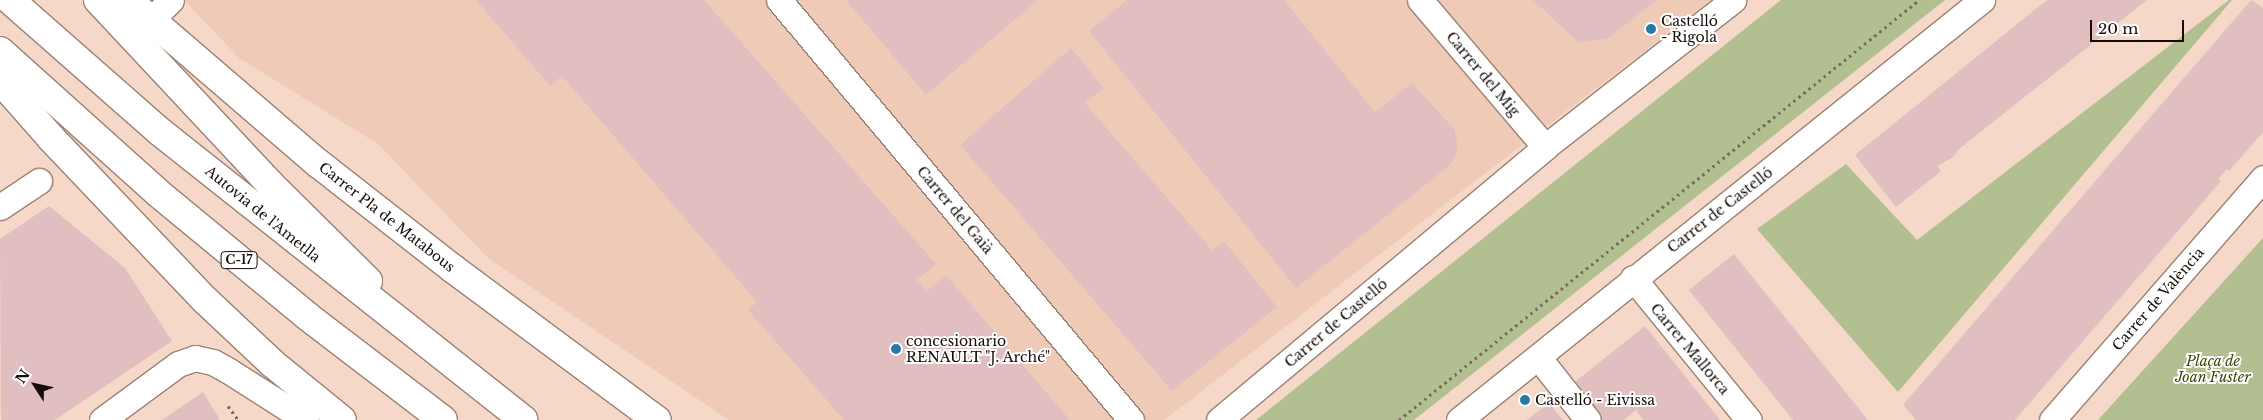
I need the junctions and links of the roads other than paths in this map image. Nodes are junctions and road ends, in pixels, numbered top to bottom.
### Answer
1 (10, 0) edge
2 (98, 0) edge
3 (128, 0) edge
4 (171, 0) edge
5 (779, 0) edge
6 (1420, 0) edge
7 (1732, 0) edge
8 (1982, 0) edge
9 (151, 20) junction
10 (0, 51) edge
11 (0, 80) edge
12 (1546, 147) junction
13 (2263, 178) edge
14 (39, 181) dead end
15 (0, 206) edge
16 (1633, 278) junction
17 (417, 337) junction
18 (1538, 357) junction
19 (102, 420) edge
20 (306, 420) edge
21 (342, 420) edge
22 (443, 420) edge
23 (523, 420) edge
24 (657, 420) edge
25 (1131, 420) edge
26 (1219, 420) edge
27 (1458, 420) edge
28 (1588, 420) edge
29 (1749, 420) edge
30 (2052, 420) edge

1 - 17 main road, Autovia de l'Ametlla
2 - 17 main road
3 - 9 main road, Carrer Pla de Matabous
4 - 9 street
5 - 25 street, Carrer del Gaià
6 - 12 street, Carrer del Mig
7 - 12 street, Carrer de Castelló
8 - 16 street, Carrer de Castelló
9 - 24 main road, Carrer Pla de Matabous
10 - 22 main road, C-17
11 - 21 main road
12 - 26 street, Carrer de Castelló
13 - 30 street, Carrer de València
14 - 15 street
16 - 18 street, Carrer de Castelló
16 - 29 street, Carrer Mallorca
17 - 23 main road, Autovia de l'Ametlla
18 - 27 street, Carrer de Castelló
18 - 28 street
19 - 20 street

